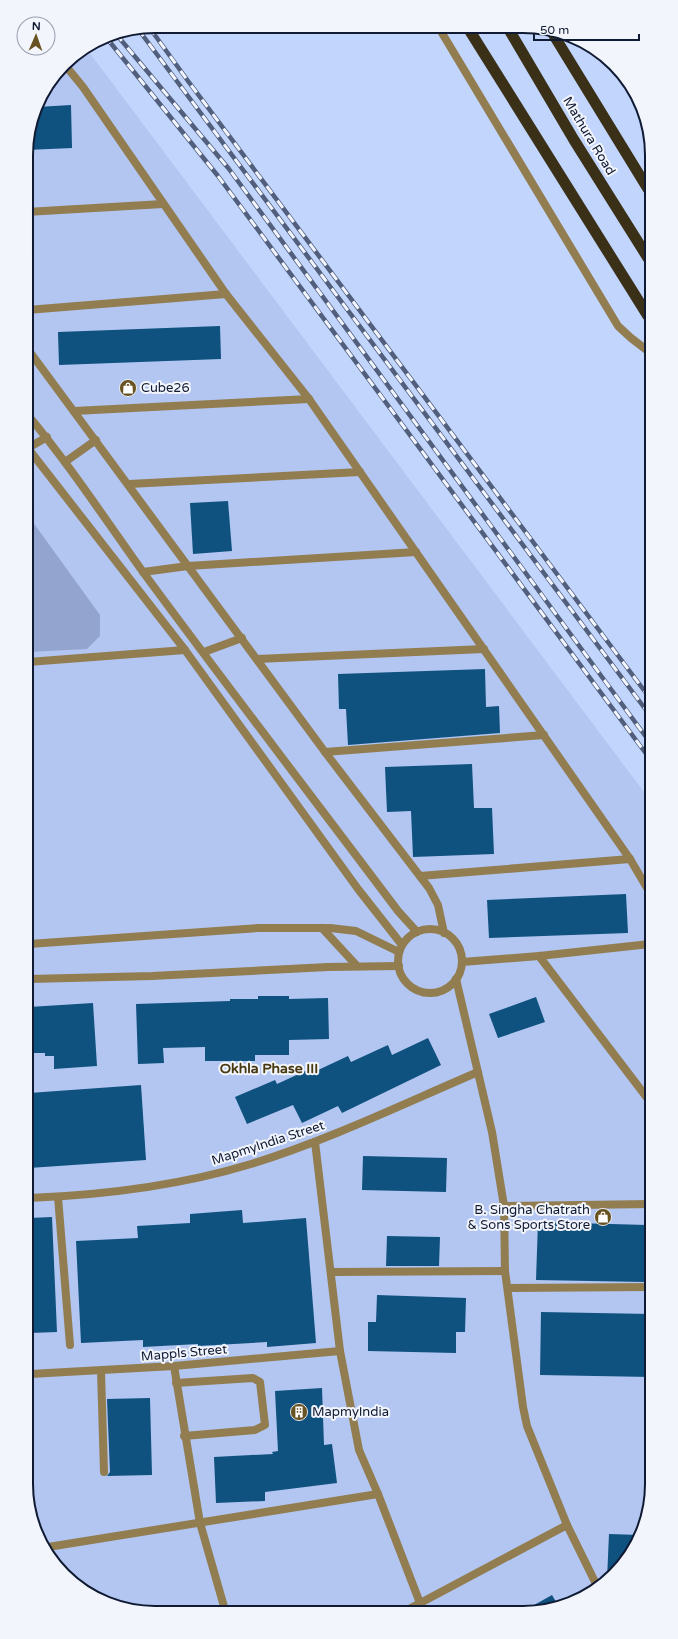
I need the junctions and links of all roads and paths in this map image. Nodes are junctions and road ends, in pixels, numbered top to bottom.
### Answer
1 (442, 33) edge
2 (471, 33) edge
3 (511, 33) edge
4 (555, 37) edge
5 (69, 69) edge
6 (645, 176) edge
7 (163, 204) junction
8 (33, 212) edge
9 (645, 253) edge
10 (226, 294) junction
11 (33, 310) edge
12 (645, 311) edge
13 (645, 349) edge
14 (33, 356) edge
15 (309, 398) junction
16 (74, 411) junction
17 (33, 421) edge
18 (47, 437) junction
19 (96, 440) junction
20 (33, 445) edge
21 (33, 454) edge
22 (64, 462) junction
23 (360, 472) junction
24 (129, 484) junction
25 (416, 552) junction
26 (188, 566) junction
27 (143, 572) junction
28 (242, 638) junction
29 (484, 649) junction
30 (185, 650) junction
31 (204, 652) junction
32 (257, 659) junction
33 (33, 662) edge
34 (544, 736) junction
35 (325, 752) junction
36 (630, 859) junction
37 (420, 876) junction
38 (645, 884) edge
39 (322, 928) junction
40 (417, 932) junction
41 (444, 933) junction
42 (33, 944) edge
43 (645, 945) edge
44 (401, 949) junction
45 (539, 956) junction
46 (462, 962) junction
47 (357, 966) junction
48 (398, 966) junction
49 (33, 979) edge
50 (456, 979) junction
51 (478, 1072) junction
52 (645, 1095) edge
53 (314, 1142) junction
54 (58, 1197) junction
55 (33, 1198) edge
56 (645, 1204) edge
57 (504, 1206) junction
58 (505, 1271) junction
59 (332, 1272) junction
60 (645, 1287) edge
61 (508, 1288) junction
62 (70, 1345) dead end
63 (340, 1351) junction
64 (174, 1366) junction
65 (101, 1371) junction
66 (33, 1374) edge
67 (176, 1383) junction
68 (184, 1436) junction
69 (104, 1472) dead end
70 (378, 1494) junction
71 (200, 1523) junction
72 (567, 1524) junction
73 (50, 1547) edge
74 (595, 1582) edge
75 (420, 1603) junction
76 (224, 1606) edge
77 (414, 1606) edge

1 - 13 street
2 - 12 highway
3 - 9 highway, Mathura Road
4 - 6 highway, Mathura Road
5 - 7 street
7 - 8 street
7 - 10 street
10 - 11 street
10 - 15 street
14 - 16 street
15 - 16 street
15 - 23 street
16 - 19 street
17 - 18 street
18 - 20 street
18 - 22 street
19 - 22 street
19 - 24 street
21 - 30 street
22 - 27 street
23 - 24 street
23 - 25 street
24 - 26 street
25 - 26 street
25 - 29 street
26 - 27 street
26 - 28 street
27 - 31 street
28 - 31 street
28 - 32 street
29 - 32 street
29 - 34 street
30 - 33 street
30 - 44 street
31 - 40 street
32 - 35 street
34 - 35 street
34 - 36 street
35 - 37 street
36 - 37 street
36 - 38 street
37 - 41 street
39 - 42 street
39 - 44 street
39 - 47 street
40 - 41 street
40 - 44 street
41 - 46 street
43 - 45 street
44 - 48 street
45 - 46 street
45 - 52 street
46 - 50 street
47 - 48 street
47 - 49 street
48 - 50 street
50 - 51 street
51 - 53 street, MapmyIndia Street
51 - 57 street
53 - 54 street, MapmyIndia Street
53 - 59 street
54 - 55 street, MapmyIndia Street
54 - 62 street
56 - 57 street
57 - 58 street
58 - 59 street
58 - 61 street
59 - 63 street
60 - 61 street
61 - 72 street
63 - 64 street, Mappls Street
63 - 70 street
64 - 65 street, Mappls Street
64 - 67 street
65 - 66 street, Mappls Street
65 - 69 street
67 - 68 street
67 - 68 street
68 - 71 street
70 - 71 street
70 - 75 street
71 - 73 street
71 - 76 street
72 - 74 street
72 - 75 street
75 - 77 street

